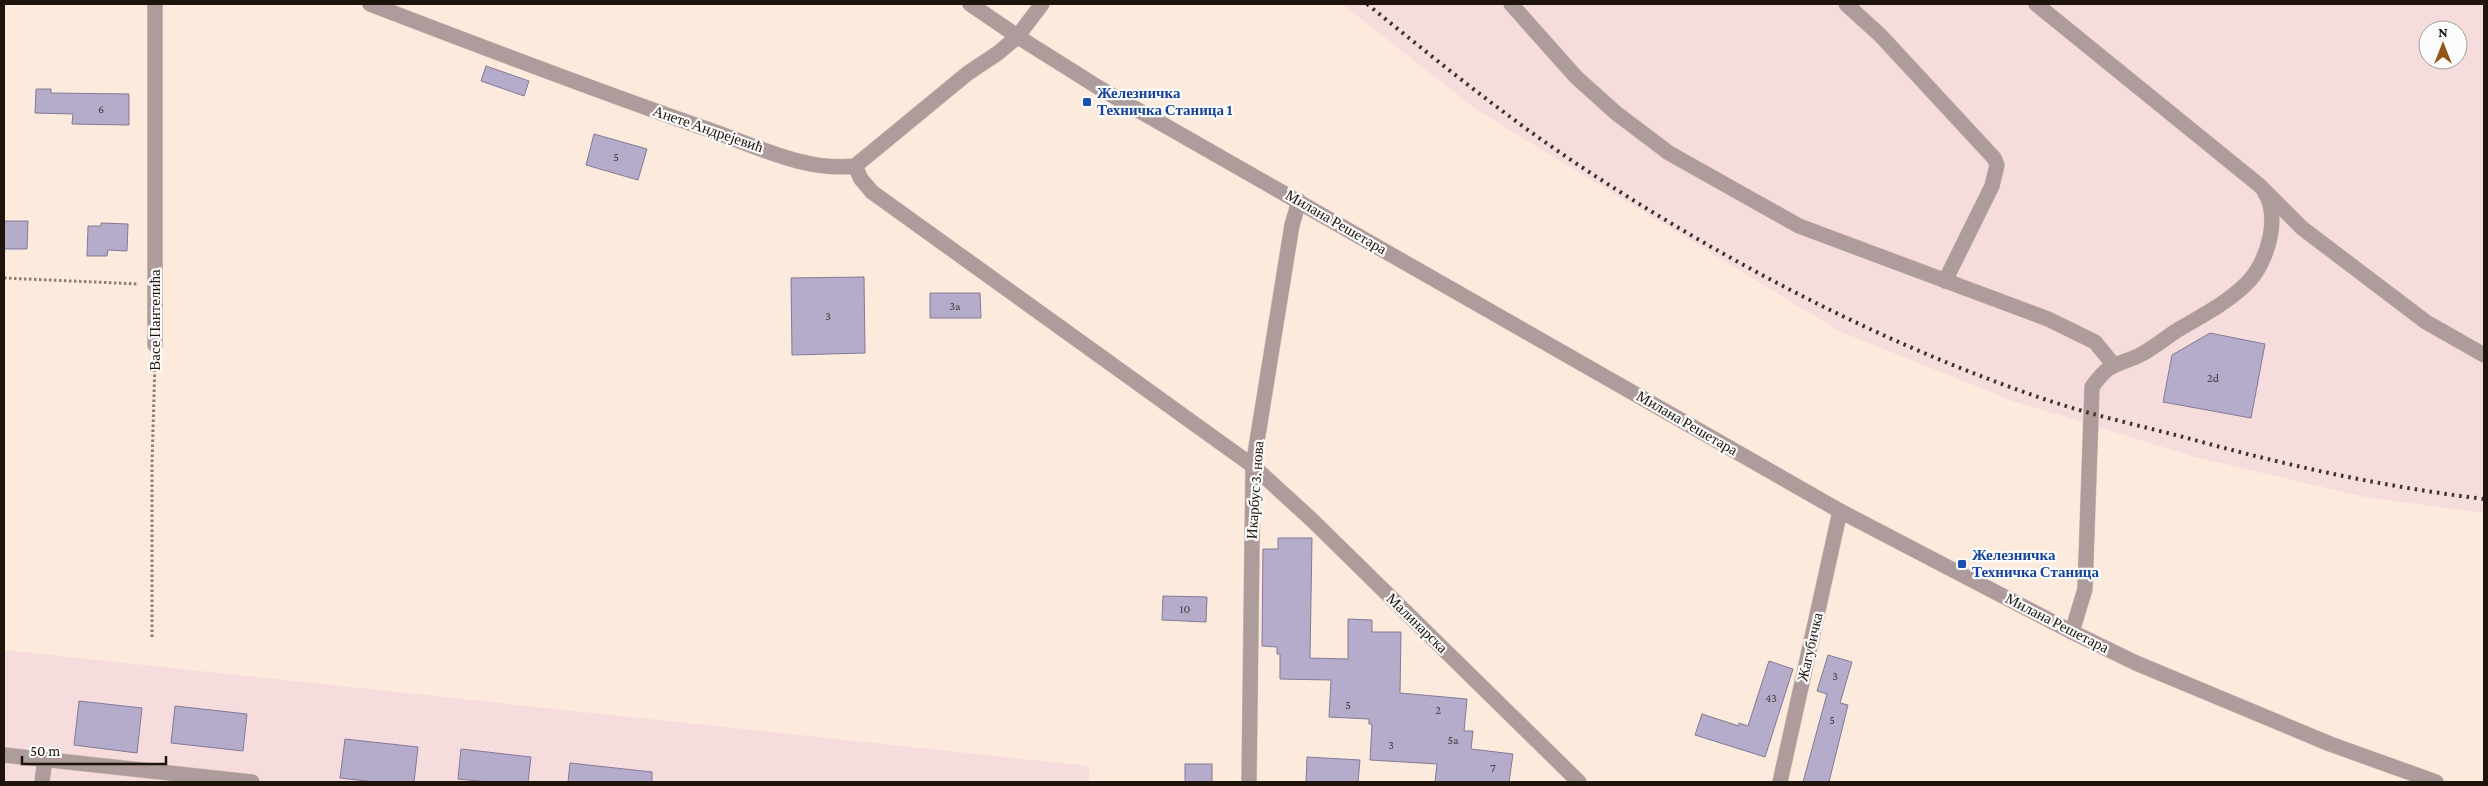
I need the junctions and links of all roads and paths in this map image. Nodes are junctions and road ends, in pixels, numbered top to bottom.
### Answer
1 (155, 4) edge
2 (370, 4) edge
3 (970, 4) edge
4 (1042, 4) edge
5 (1511, 4) edge
6 (1846, 4) edge
7 (2036, 4) edge
8 (1017, 37) junction
9 (855, 166) junction
10 (2259, 185) junction
11 (1299, 201) junction
12 (4, 278) edge
13 (1945, 281) junction
14 (155, 284) junction
15 (155, 345) joint
16 (2484, 355) edge
17 (2113, 364) junction
18 (1253, 466) junction
19 (1840, 511) junction
20 (2072, 632) junction
21 (152, 637) dead end
22 (4, 755) edge
23 (45, 759) junction
24 (42, 782) edge
25 (252, 782) edge
26 (1250, 782) edge
27 (1578, 782) edge
28 (1780, 782) edge
29 (2436, 782) edge

1 - 14 street, Васе Пантелића
2 - 9 street, Анете Андрејевић
3 - 8 street, Милана Решетара
4 - 8 street
5 - 13 street
6 - 13 street
7 - 10 street
8 - 9 street
8 - 11 street, Милана Решетара
9 - 18 street, Малинарска
10 - 16 street
10 - 17 street
11 - 18 street, Икарбус 3. нова
11 - 19 street, Милана Решетара
12 - 14 path
13 - 17 street
14 - 15 street, Васе Пантелића
15 - 21 path, Васе Пантелића
17 - 20 street
18 - 26 street, Икарбус 3. нова
18 - 27 street, Малинарска
19 - 20 street, Милана Решетара
19 - 28 street, Жагубичка
20 - 29 street, Милана Решетара
22 - 23 street
23 - 24 street
23 - 25 street

